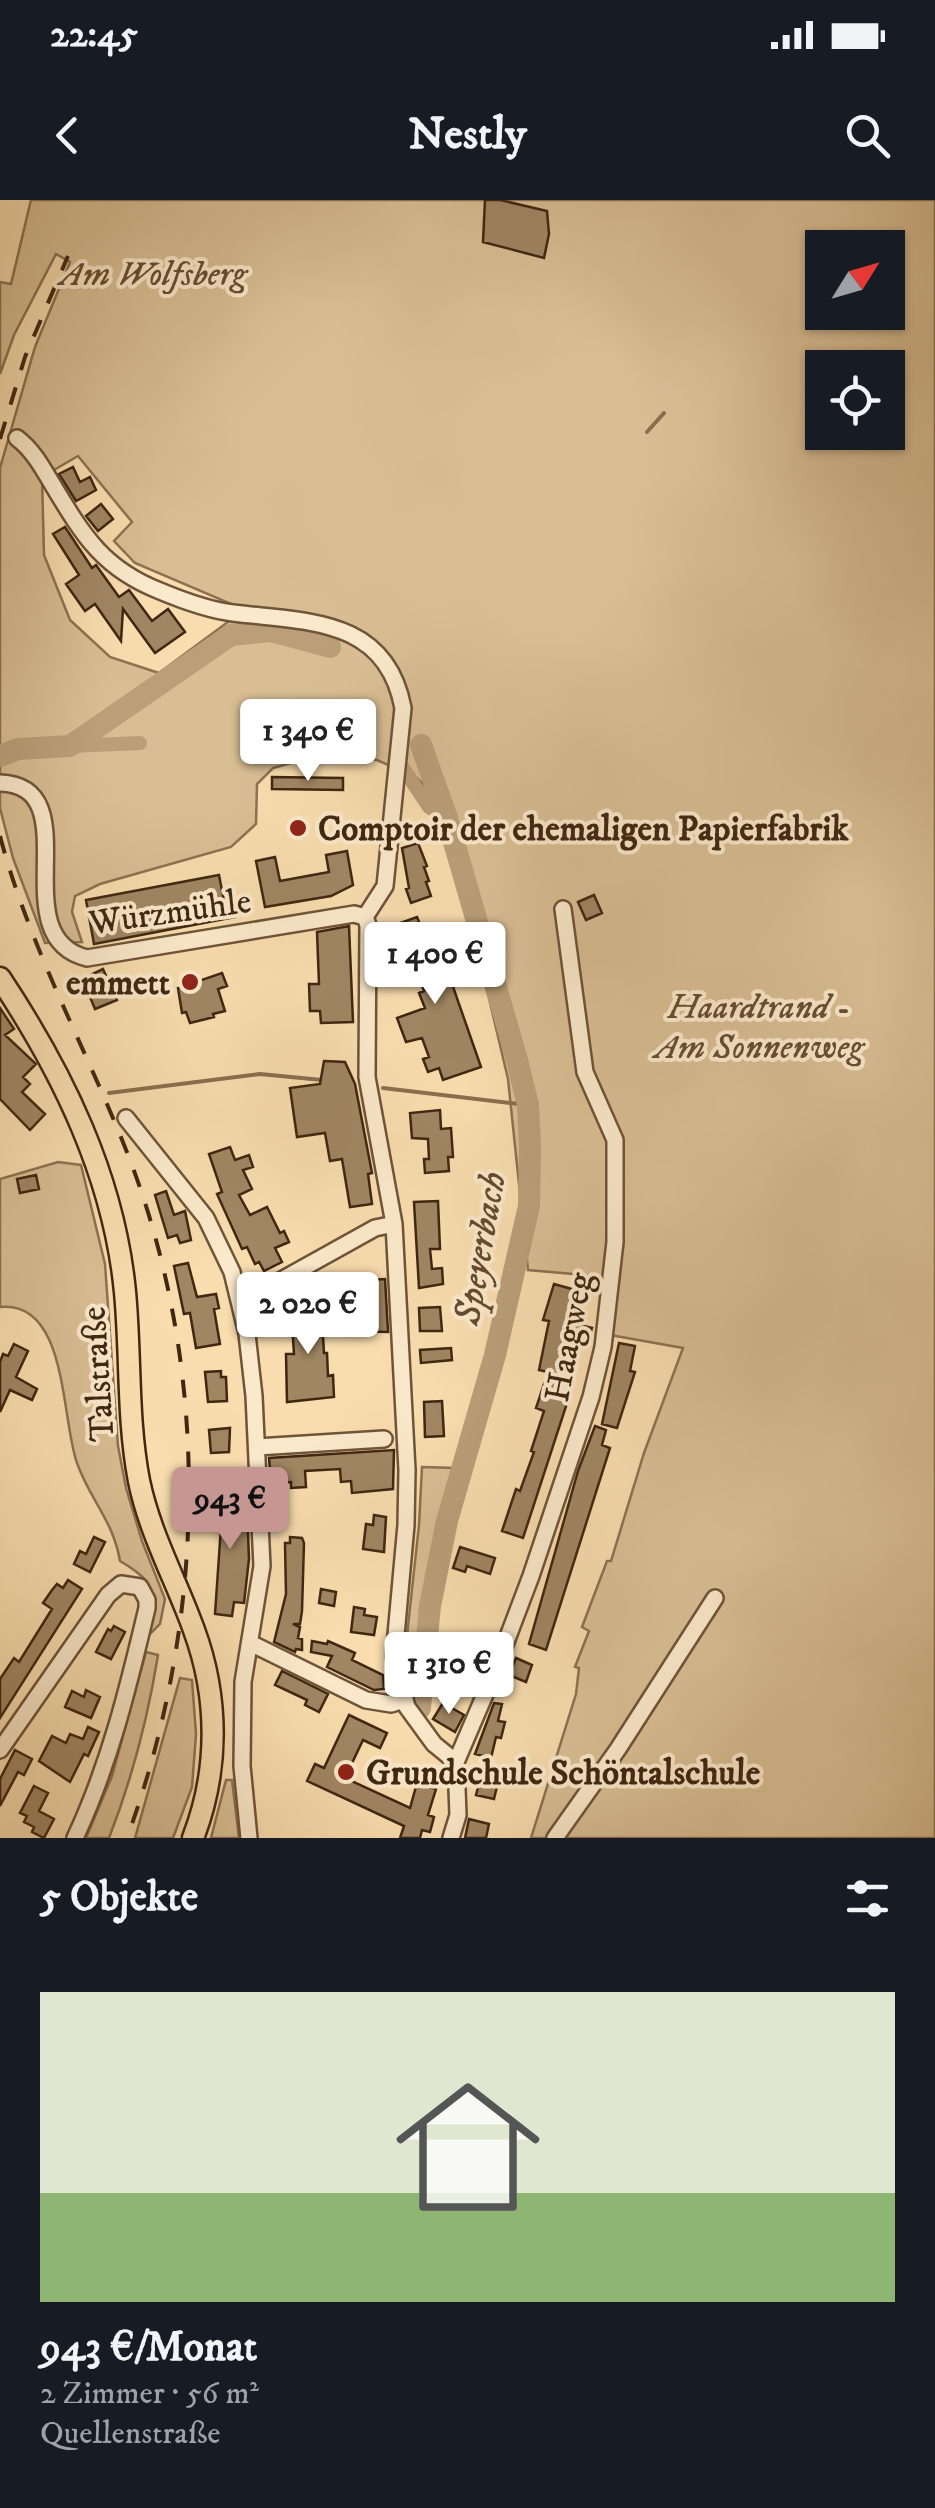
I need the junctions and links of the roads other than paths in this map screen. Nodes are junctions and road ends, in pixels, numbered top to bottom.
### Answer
1 (23, 442) dead end
2 (0, 783) edge
3 (563, 909) dead end
4 (365, 917) junction
5 (4, 992) edge
6 (126, 1118) dead end
7 (394, 1224) junction
8 (242, 1302) junction
9 (384, 1439) dead end
10 (256, 1447) junction
11 (715, 1598) dead end
12 (250, 1643) junction
13 (404, 1700) junction
14 (0, 1750) edge
15 (456, 1762) junction
16 (74, 1838) edge
17 (193, 1838) edge
18 (248, 1838) edge
19 (451, 1838) edge
20 (554, 1838) edge

1 - 4 street
2 - 4 street, Würzmühle
3 - 15 street, Haagweg
4 - 7 street
5 - 17 main road, Talstraße
6 - 8 street
7 - 8 street
7 - 13 street
8 - 10 street
9 - 10 street
10 - 12 street
11 - 20 street
12 - 13 street
12 - 18 street
13 - 15 street
14 - 16 street
15 - 19 street

